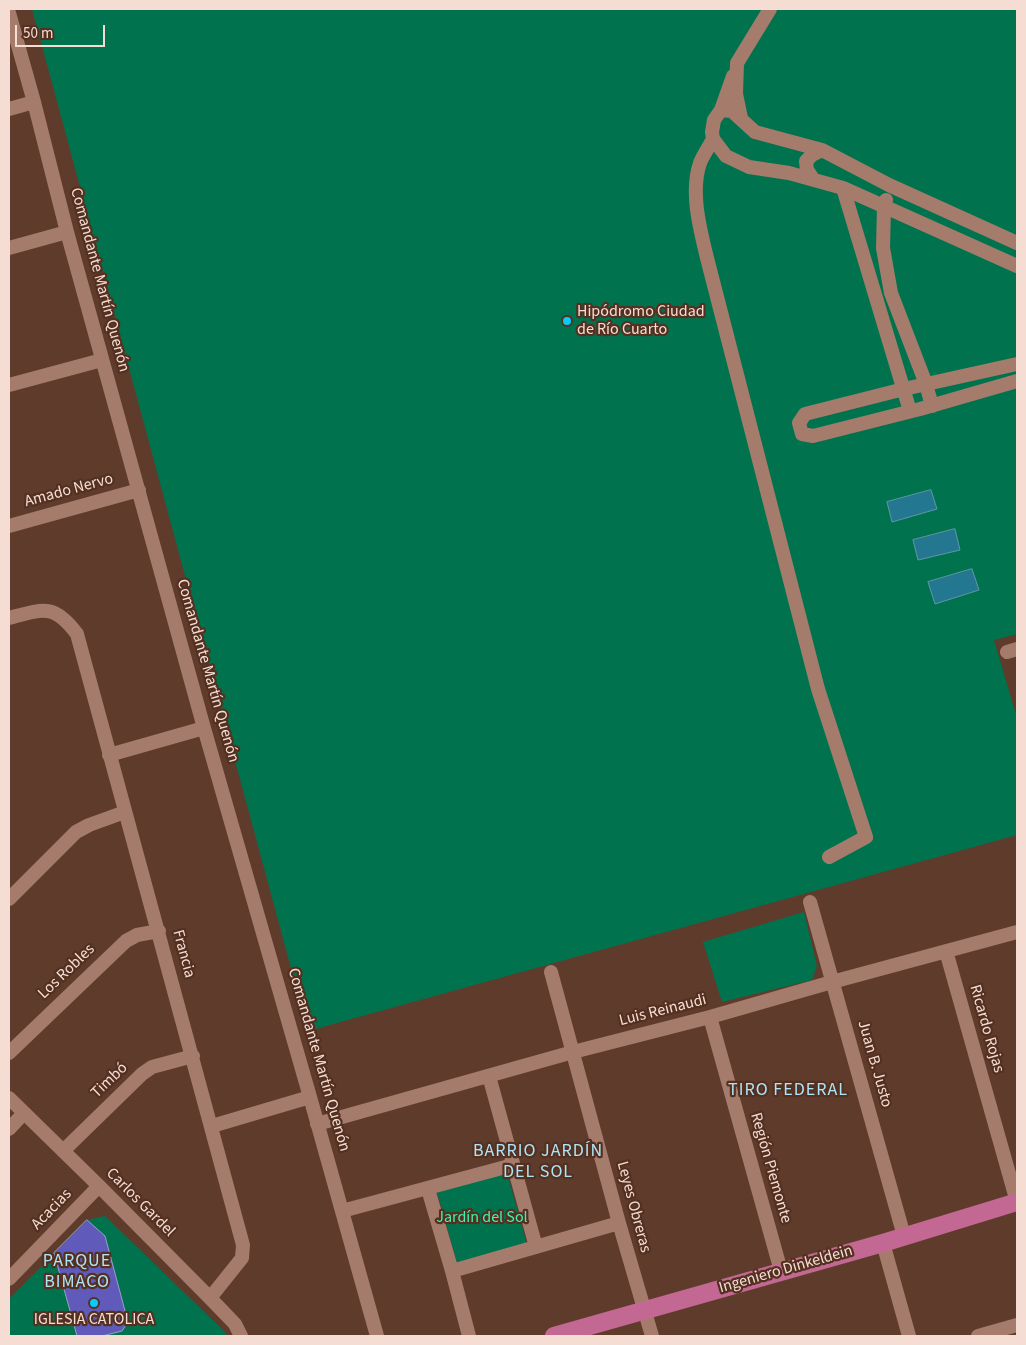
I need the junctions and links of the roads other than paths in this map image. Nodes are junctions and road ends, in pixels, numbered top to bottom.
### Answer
1 (770, 9) edge
2 (9, 13) edge
3 (737, 63) junction
4 (34, 102) junction
5 (9, 109) edge
6 (721, 110) junction
7 (741, 118) junction
8 (713, 139) junction
9 (822, 150) junction
10 (813, 179) junction
11 (889, 185) junction
12 (843, 188) junction
13 (884, 206) junction
14 (67, 232) junction
15 (1017, 243) edge
16 (9, 248) edge
17 (1017, 266) edge
18 (102, 360) junction
19 (1017, 364) edge
20 (1017, 381) edge
21 (926, 384) junction
22 (9, 385) edge
23 (904, 389) junction
24 (932, 406) junction
25 (910, 412) junction
26 (139, 490) junction
27 (9, 526) edge
28 (9, 618) edge
29 (204, 728) junction
30 (109, 755) junction
31 (125, 812) junction
32 (828, 857) dead end
33 (9, 899) edge
34 (810, 902) dead end
35 (159, 931) junction
36 (1017, 932) edge
37 (946, 951) junction
38 (551, 972) dead end
39 (832, 982) junction
40 (710, 1017) junction
41 (573, 1052) junction
42 (9, 1053) edge
43 (193, 1056) junction
44 (488, 1076) junction
45 (9, 1098) edge
46 (310, 1098) junction
47 (24, 1113) junction
48 (317, 1124) junction
49 (212, 1126) junction
50 (9, 1129) edge
51 (63, 1151) junction
52 (513, 1165) junction
53 (99, 1186) junction
54 (428, 1188) junction
55 (1017, 1202) edge
56 (342, 1211) junction
57 (619, 1223) junction
58 (904, 1236) junction
59 (882, 1243) junction
60 (536, 1247) junction
61 (781, 1271) junction
62 (452, 1272) junction
63 (9, 1279) edge
64 (210, 1298) junction
65 (644, 1311) junction
66 (1017, 1325) edge
67 (241, 1336) edge
68 (377, 1336) edge
69 (469, 1336) edge
70 (554, 1336) edge
71 (652, 1336) edge
72 (909, 1336) edge
73 (978, 1336) edge

1 - 3 street
2 - 4 street, Comandante Martín Quenón
3 - 6 street
3 - 7 street
4 - 5 street
4 - 14 street, Comandante Martín Quenón
6 - 7 street
6 - 8 street
7 - 9 street
8 - 10 street
8 - 32 street
9 - 10 street
9 - 11 street
10 - 12 street
11 - 13 street
11 - 15 street
12 - 13 street
12 - 23 street
13 - 17 street
13 - 21 street
14 - 16 street
14 - 18 street, Comandante Martín Quenón
18 - 22 street
18 - 26 street, Comandante Martín Quenón
19 - 21 street
20 - 24 street
21 - 23 street
21 - 24 street
23 - 25 street
23 - 25 street
24 - 25 street
26 - 27 street, Amado Nervo
26 - 29 street, Comandante Martín Quenón
28 - 30 street, Francia
29 - 30 street
29 - 46 street, Comandante Martín Quenón
30 - 31 street, Francia
31 - 33 street
31 - 35 street, Francia
34 - 39 street, Juan B. Justo
35 - 42 street, Los Robles
35 - 43 street, Francia
36 - 37 street, Luis Reinaudi
37 - 39 street, Luis Reinaudi
37 - 55 street, Ricardo Rojas
38 - 41 street, Leyes Obreras
39 - 40 street, Luis Reinaudi
39 - 58 street, Juan B. Justo
40 - 41 street, Luis Reinaudi
40 - 61 street, Región Piemonte
41 - 44 street, Luis Reinaudi
41 - 57 street, Leyes Obreras
43 - 49 street, Francia
43 - 51 street, Timbó
44 - 48 street, Luis Reinaudi
44 - 52 street
45 - 47 street, Carlos Gardel
46 - 48 street, Comandante Martín Quenón
46 - 49 street
47 - 50 street
47 - 51 street, Carlos Gardel
48 - 56 street, Comandante Martín Quenón
49 - 64 street, Francia
51 - 53 street, Carlos Gardel
52 - 54 street
52 - 60 street
53 - 63 street, Acacias
53 - 64 street, Carlos Gardel
54 - 56 street
54 - 62 street
55 - 58 main road, Ingeniero Dinkeldein
56 - 68 street, Comandante Martín Quenón
57 - 60 street
57 - 65 street, Leyes Obreras
58 - 59 main road, Ingeniero Dinkeldein
59 - 61 main road, Ingeniero Dinkeldein
59 - 72 street
60 - 62 street
61 - 65 main road, Ingeniero Dinkeldein
62 - 69 street
64 - 67 street, Carlos Gardel
65 - 70 main road, Ingeniero Dinkeldein
65 - 71 street, Leyes Obreras
66 - 73 street

